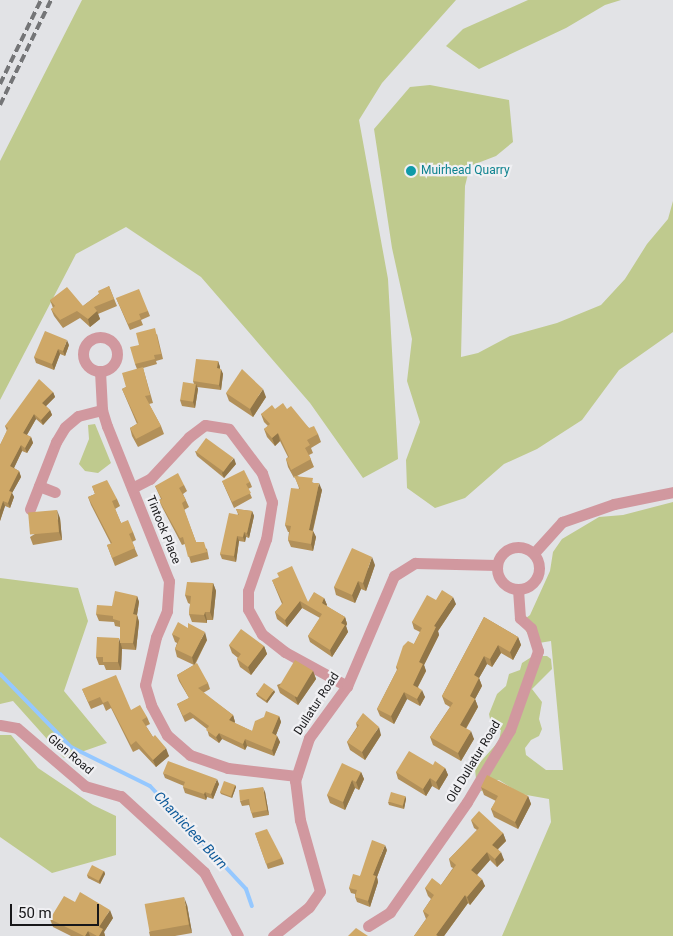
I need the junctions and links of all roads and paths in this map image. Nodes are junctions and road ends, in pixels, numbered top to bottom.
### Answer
1 (100, 371) dead end
2 (102, 410) junction
3 (39, 486) junction
4 (132, 488) junction
5 (55, 492) dead end
6 (673, 492) edge
7 (30, 509) dead end
8 (534, 553) junction
9 (496, 565) junction
10 (518, 589) junction
11 (347, 686) junction
12 (0, 725) edge
13 (297, 776) junction
14 (368, 926) dead end
15 (238, 936) edge
16 (273, 936) edge

1 - 2 street, Tintock Place
2 - 3 street
2 - 4 street, Tintock Place
3 - 5 street
3 - 7 street
4 - 11 street
4 - 13 street, Tintock Place
6 - 8 street
8 - 9 street
8 - 10 street
9 - 10 street
9 - 11 street, Dullatur Road
10 - 14 street, Old Dullatur Road
11 - 13 street, Dullatur Road
12 - 15 street, Glen Road
13 - 16 street, Dullatur Road

